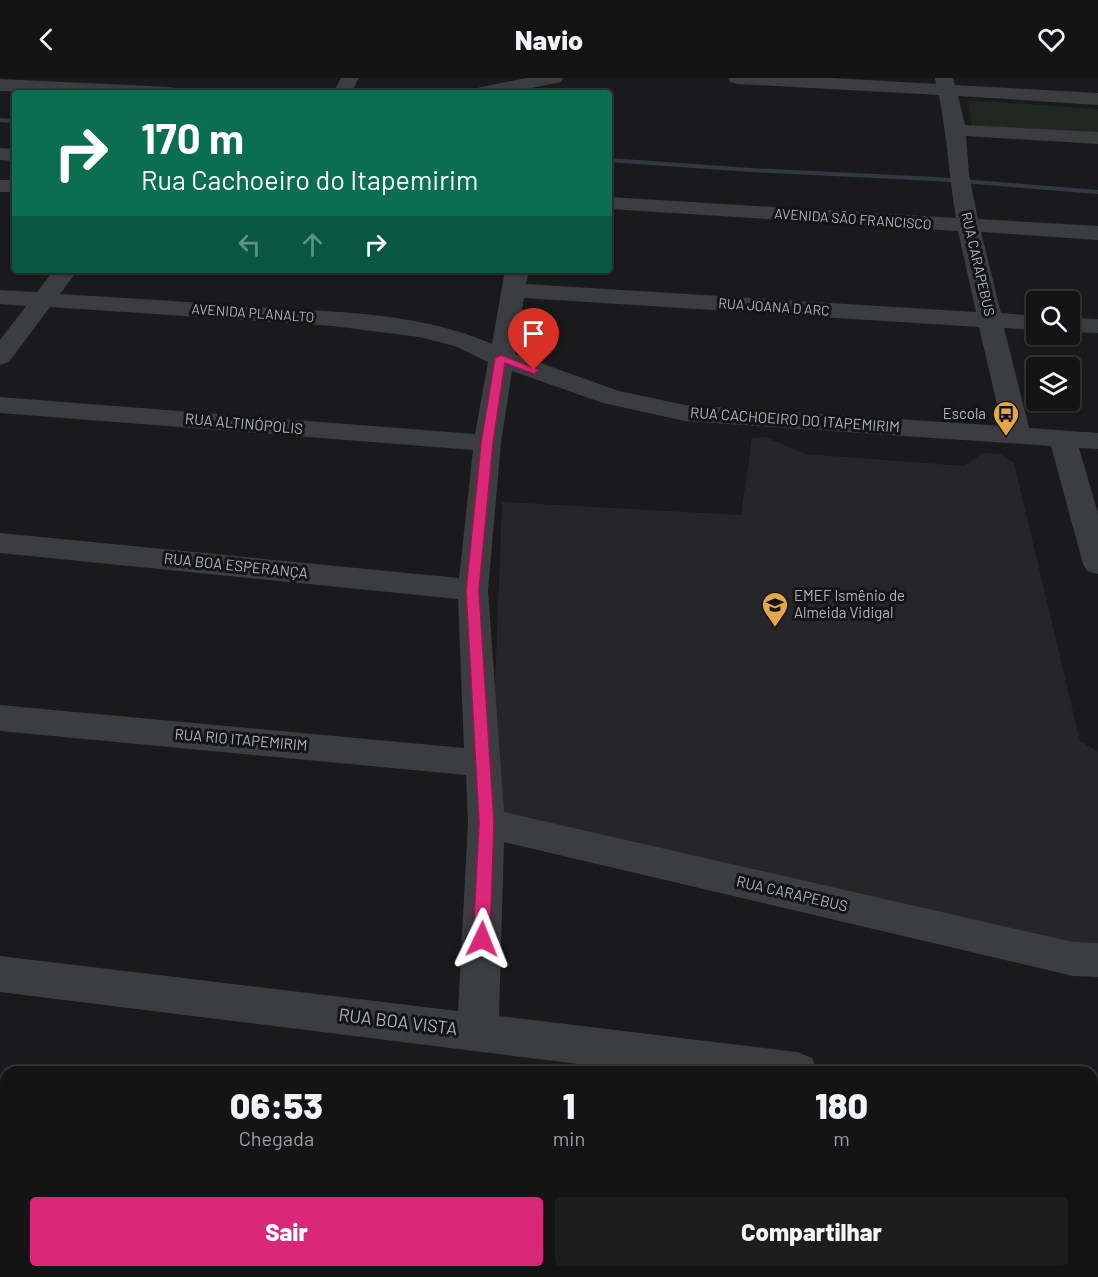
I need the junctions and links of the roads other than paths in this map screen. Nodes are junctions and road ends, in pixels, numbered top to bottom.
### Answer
1 (554, 78) edge
2 (737, 78) edge
3 (1083, 78) edge
4 (791, 80) edge
5 (946, 85) edge
6 (0, 86) edge
7 (98, 90) edge
8 (494, 90) edge
9 (1095, 99) edge
10 (956, 130) junction
11 (1098, 138) edge
12 (612, 203) edge
13 (968, 226) junction
14 (1098, 233) edge
15 (64, 273) edge
16 (514, 280) edge
17 (0, 297) edge
18 (43, 299) junction
19 (990, 320) junction
20 (1026, 322) edge
21 (1080, 325) edge
22 (1098, 326) edge
23 (0, 357) edge
24 (501, 358) junction
25 (0, 405) edge
26 (1017, 435) junction
27 (1062, 438) junction
28 (1098, 441) edge
29 (487, 443) junction
30 (0, 543) edge
31 (1098, 564) edge
32 (473, 590) junction
33 (0, 718) edge
34 (481, 763) junction
35 (486, 823) junction
36 (1098, 960) edge
37 (0, 974) edge
38 (478, 1032) junction
39 (749, 1066) edge

1 - 8 street
2 - 4 street
3 - 9 street
4 - 5 street
5 - 9 street
5 - 10 street, RUA CARAPEBUS
6 - 7 street
10 - 11 street
10 - 13 street, RUA CARAPEBUS
12 - 13 street, AVENIDA SÃO FRANCISCO
13 - 14 street, AVENIDA SÃO FRANCISCO
13 - 19 street, RUA CARAPEBUS
15 - 18 street
16 - 19 street, RUA JOANA D ARC
16 - 24 street
17 - 18 street, AVENIDA PLANALTO
18 - 23 street
18 - 24 street, AVENIDA PLANALTO
19 - 20 street, RUA JOANA D ARC
19 - 26 street, RUA CARAPEBUS
21 - 22 street
24 - 26 street, RUA CACHOEIRO DO ITAPEMIRIM
24 - 29 street
25 - 29 street, RUA ALTINÓPOLIS
26 - 27 street, RUA CACHOEIRO DO ITAPEMIRIM
27 - 28 street, RUA CACHOEIRO DO ITAPEMIRIM
27 - 31 street
29 - 32 street
30 - 32 street, RUA BOA ESPERANÇA
32 - 34 street
33 - 34 street, RUA RIO ITAPEMIRIM
34 - 35 street
35 - 36 street, RUA CARAPEBUS
35 - 38 street
37 - 38 street, RUA BOA VISTA
38 - 39 street, RUA BOA VISTA

